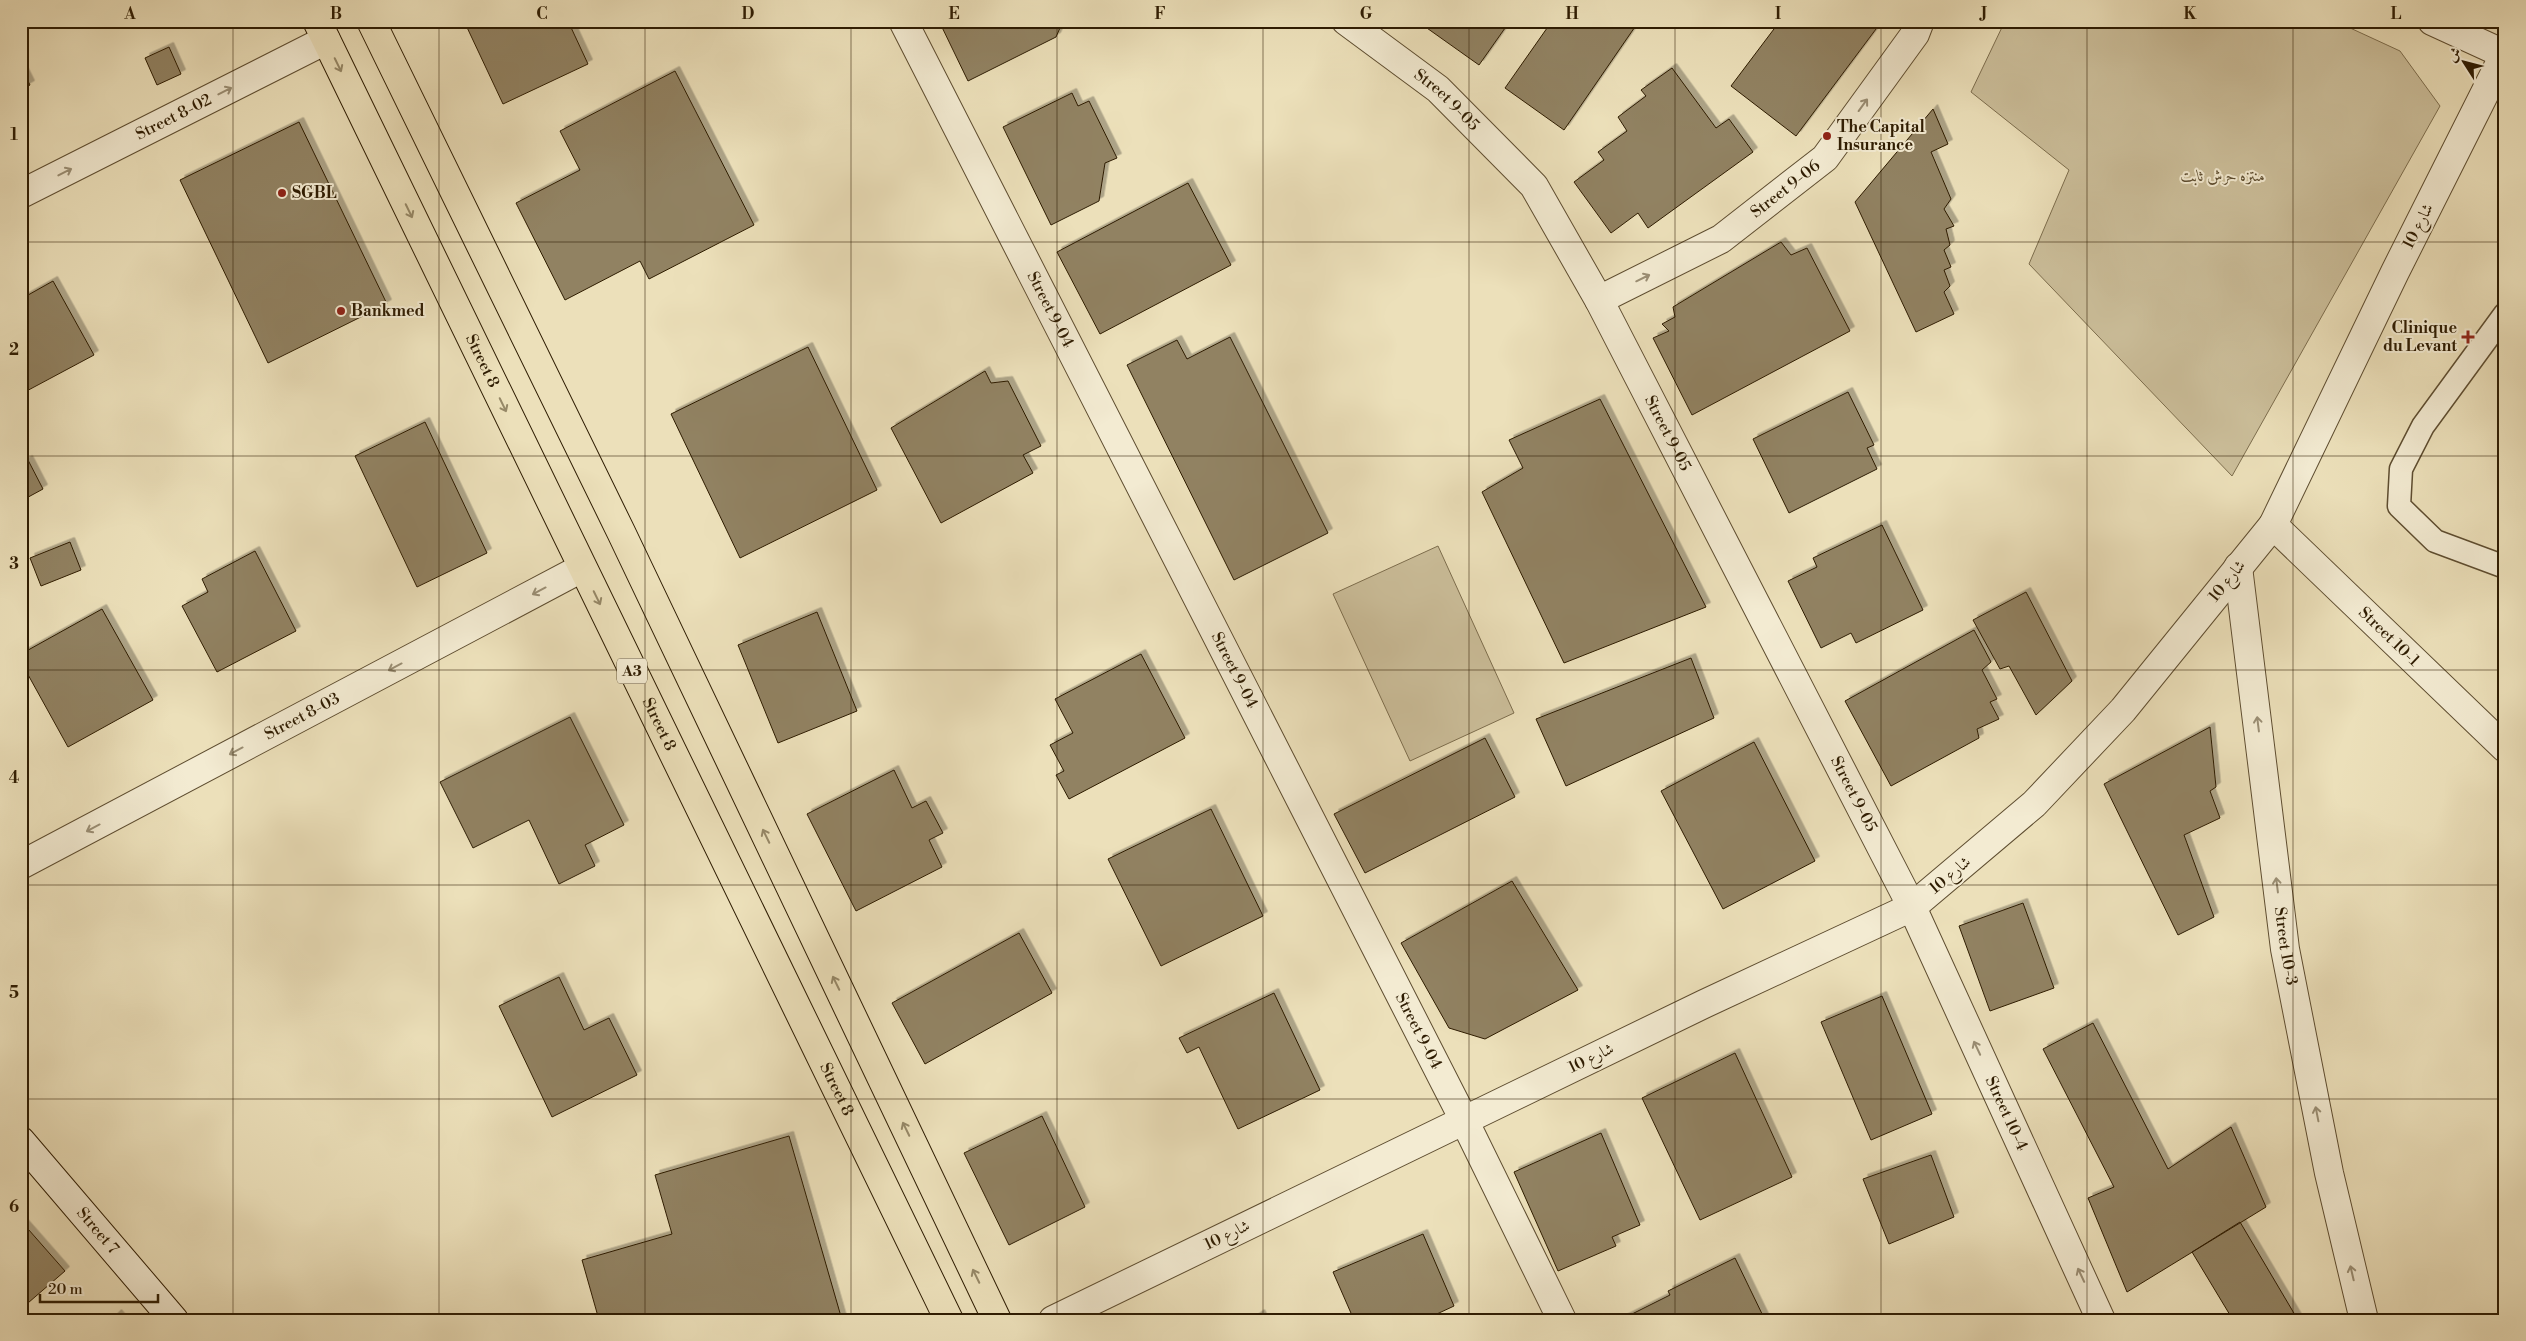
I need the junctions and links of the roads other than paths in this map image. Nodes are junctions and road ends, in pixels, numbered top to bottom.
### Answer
1 (371, 21) edge
2 (903, 21) edge
3 (1346, 21) edge
4 (1920, 21) edge
5 (2432, 21) edge
6 (321, 31) edge
7 (2505, 54) edge
8 (21, 194) edge
9 (1599, 300) junction
10 (2505, 314) edge
11 (2273, 525) junction
12 (2238, 567) junction
13 (2505, 567) edge
14 (582, 568) junction
15 (2505, 748) edge
16 (21, 866) edge
17 (1912, 907) junction
18 (1464, 1120) junction
19 (21, 1141) edge
20 (174, 1320) edge
21 (949, 1320) edge
22 (997, 1320) edge
23 (1053, 1320) edge
24 (1562, 1320) edge
25 (2101, 1320) edge
26 (2364, 1320) edge

22 -> 1 highway
2 - 18 street, Street 9-04
3 - 9 street, Street 9-05
9 -> 4 street, Street 9-06
5 - 7 street
8 -> 6 street, Street 8-02
6 -> 14 highway, Street 8 / A3
7 - 11 street, شارع 10
9 - 17 street, Street 9-05
10 - 13 lane
11 - 12 street, شارع 10
11 - 15 street, Street 10-1
12 - 17 street, شارع 10
26 -> 12 street, Street 10-3
14 -> 16 street, Street 8-03
14 -> 21 highway, Street 8 / A3
17 - 18 street, شارع 10
25 -> 17 street, Street 10-4
18 - 23 street, شارع 10
18 - 24 street, Street 9-04
19 - 20 street, Street 7

